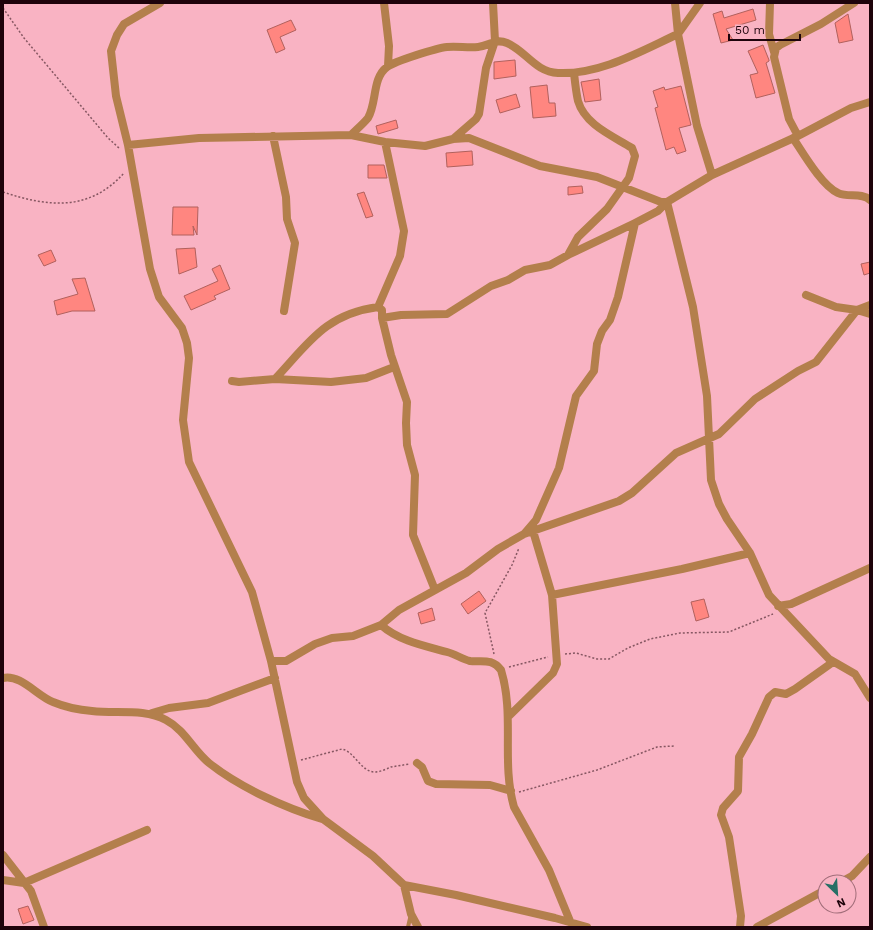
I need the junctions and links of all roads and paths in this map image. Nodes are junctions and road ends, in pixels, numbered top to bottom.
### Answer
1 (160, 3) edge
2 (384, 3) edge
3 (493, 3) edge
4 (675, 3) edge
5 (700, 3) edge
6 (770, 3) edge
7 (854, 3) edge
8 (3, 8) edge
9 (678, 34) junction
10 (495, 41) junction
11 (774, 52) junction
12 (388, 66) junction
13 (574, 73) junction
14 (870, 102) edge
15 (351, 135) junction
16 (273, 136) junction
17 (796, 137) junction
18 (453, 139) junction
19 (385, 142) junction
20 (128, 145) junction
21 (130, 156) junction
22 (131, 165) junction
23 (712, 175) junction
24 (622, 186) junction
25 (3, 192) edge
26 (870, 200) edge
27 (667, 202) junction
28 (635, 223) junction
29 (568, 255) junction
30 (806, 295) dead end
31 (870, 305) edge
32 (378, 307) junction
33 (857, 310) junction
34 (284, 311) dead end
35 (870, 314) edge
36 (382, 318) junction
37 (394, 367) junction
38 (275, 380) junction
39 (232, 381) dead end
40 (709, 438) junction
41 (533, 531) junction
42 (524, 534) junction
43 (750, 553) junction
44 (870, 568) edge
45 (435, 590) junction
46 (552, 595) junction
47 (780, 608) junction
48 (381, 625) junction
49 (558, 655) junction
50 (271, 661) junction
51 (833, 662) junction
52 (499, 667) junction
53 (3, 678) edge
54 (275, 678) junction
55 (870, 698) edge
56 (152, 713) junction
57 (509, 716) junction
58 (674, 746) dead end
59 (292, 762) junction
60 (417, 763) joint
61 (511, 791) junction
62 (323, 819) junction
63 (147, 830) dead end
64 (3, 856) edge
65 (870, 858) edge
66 (854, 874) edge
67 (3, 880) edge
68 (24, 883) junction
69 (404, 885) junction
70 (817, 894) edge
71 (411, 914) junction
72 (570, 921) junction
73 (44, 927) edge
74 (408, 927) edge
75 (418, 927) edge
76 (587, 927) edge
77 (740, 927) edge
78 (757, 927) edge

1 - 20 street
2 - 12 street
3 - 10 street
4 - 9 street
5 - 9 street
6 - 11 street
7 - 11 street
8 - 21 path
9 - 13 street
9 - 23 street
10 - 12 street
10 - 13 street
10 - 18 street
11 - 17 street
12 - 15 street
13 - 24 street
14 - 17 street
15 - 16 street
15 - 19 street
16 - 20 street
16 - 34 street
17 - 23 street
17 - 26 street
18 - 19 street
18 - 24 street
19 - 32 street
20 - 21 street
21 - 22 street
22 - 25 path
22 - 50 street
23 - 27 street
24 - 27 street
24 - 29 street
27 - 28 street
27 - 40 street
28 - 29 street
28 - 42 street
29 - 36 street
30 - 33 street
31 - 33 street
32 - 36 street
32 - 38 street
33 - 35 street
33 - 40 street
36 - 37 street
37 - 38 street
37 - 45 street
38 - 39 street
40 - 41 street
40 - 43 street
41 - 42 street
41 - 46 street
42 - 45 street
42 - 52 path
43 - 46 street
43 - 47 street
44 - 47 street
45 - 48 street
46 - 49 street
47 - 49 path
47 - 51 street
48 - 50 street
48 - 52 street
49 - 52 path
49 - 57 street
50 - 54 street
51 - 55 street
51 - 77 street
52 - 57 street
53 - 56 street
54 - 56 street
54 - 59 street
56 - 62 street
57 - 61 street
58 - 61 path
59 - 60 path
59 - 62 street
60 - 61 street
61 - 72 street
62 - 69 street
63 - 68 street
64 - 68 street
65 - 66 street
67 - 68 street
68 - 73 street
69 - 71 street
69 - 72 street
70 - 78 street
71 - 74 lane
71 - 75 street
72 - 76 street

